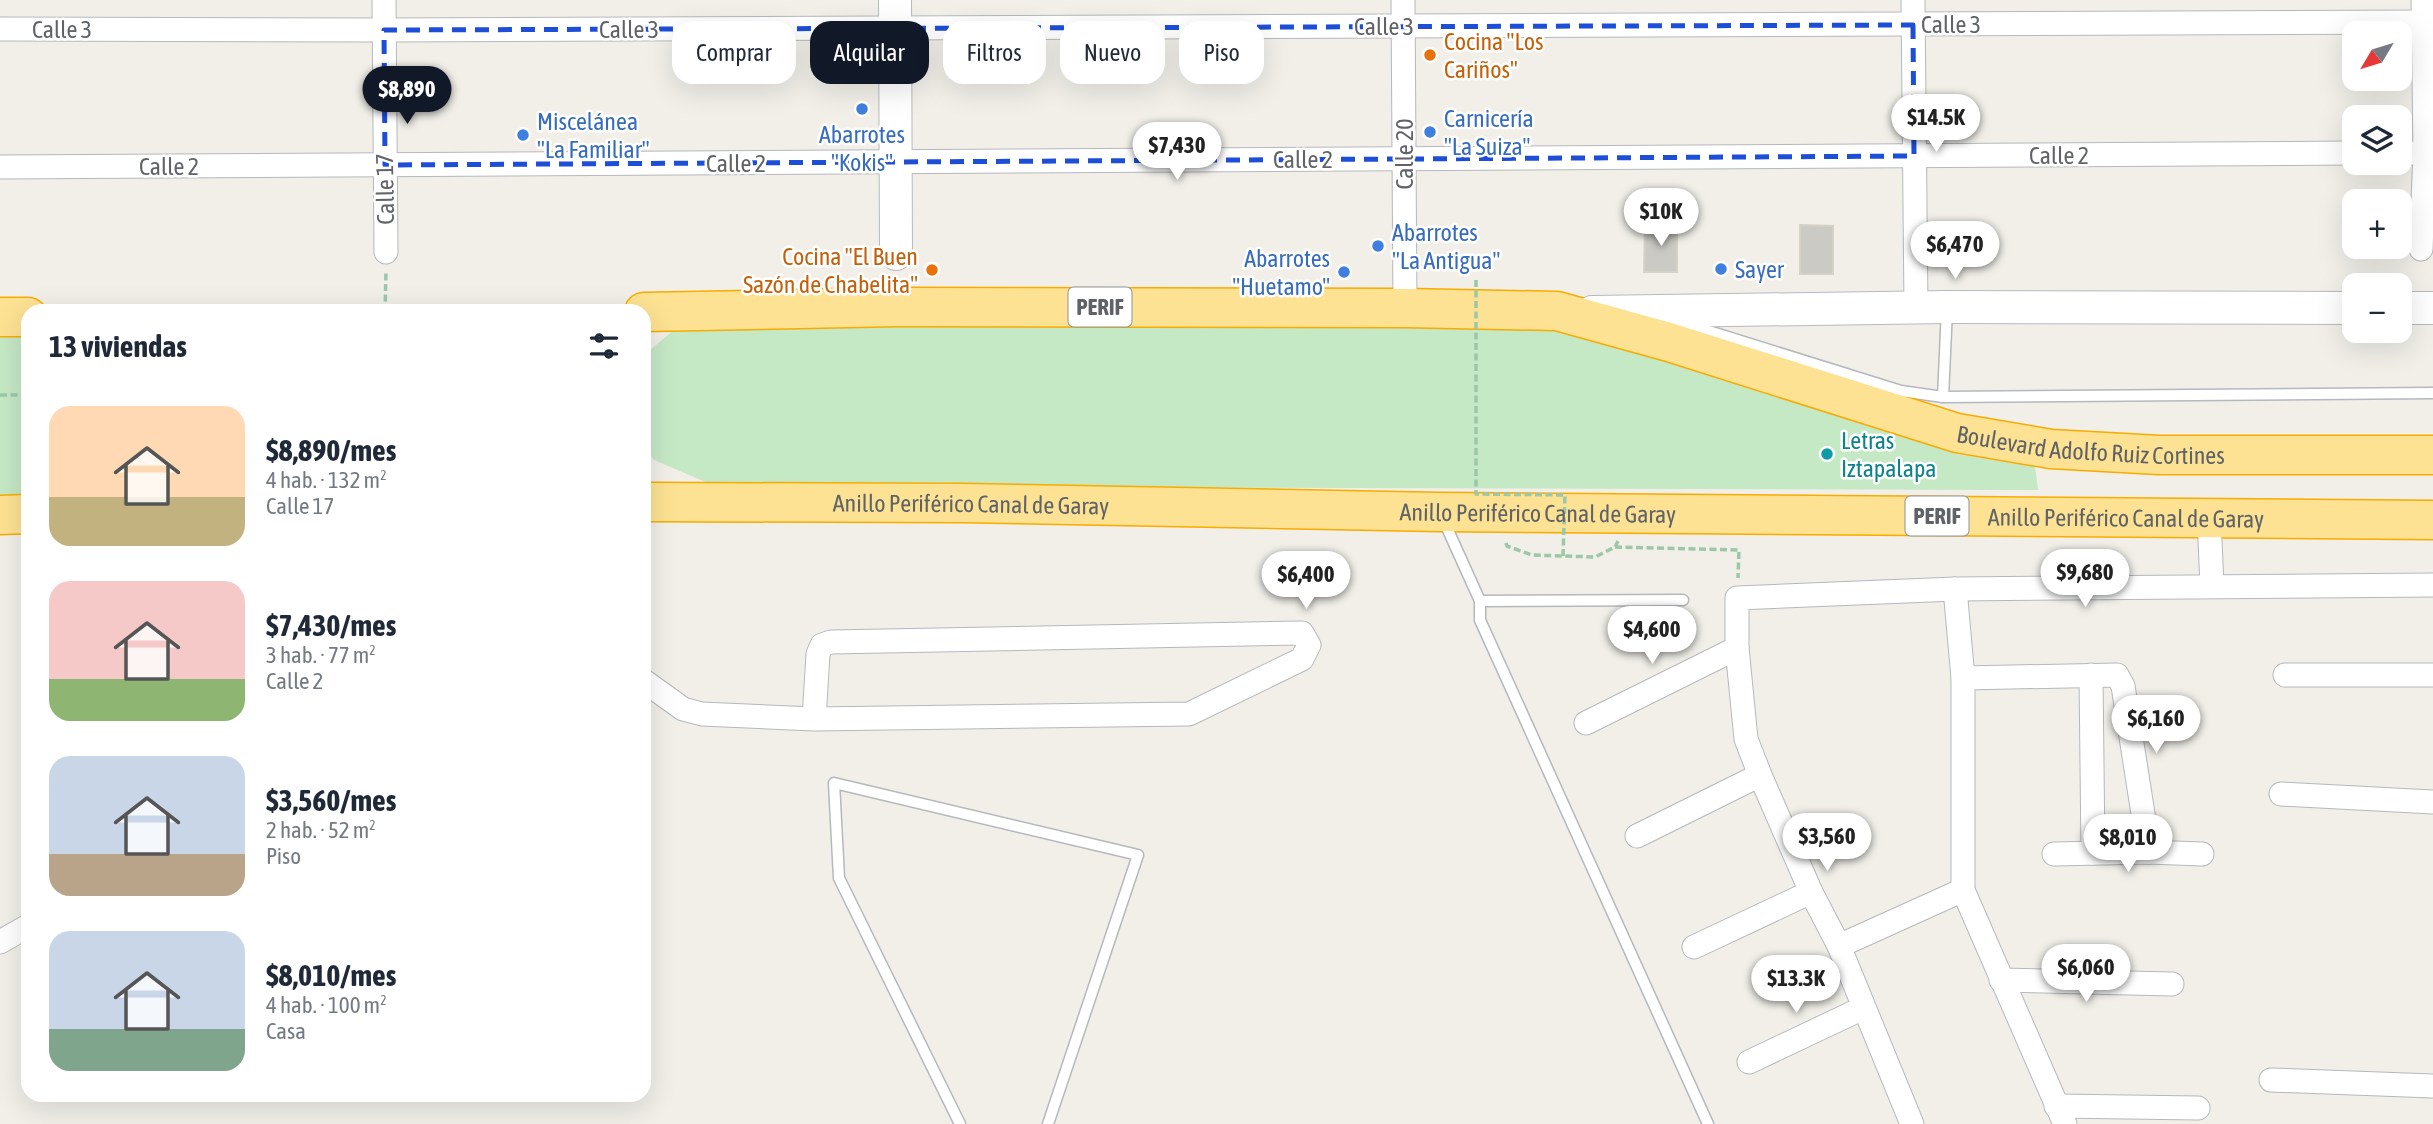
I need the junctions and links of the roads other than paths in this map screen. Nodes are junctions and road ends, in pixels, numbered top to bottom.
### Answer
1 (384, 0) edge
2 (1403, 0) edge
3 (1913, 0) edge
4 (895, 14) edge
5 (2426, 15) edge
6 (1913, 24) junction
7 (1403, 26) junction
8 (0, 29) edge
9 (384, 30) junction
10 (2342, 153) edge
11 (2429, 153) edge
12 (1914, 156) junction
13 (1404, 159) junction
14 (896, 162) junction
15 (385, 165) junction
16 (0, 167) edge
17 (2421, 250) dead end
18 (386, 252) road end
19 (896, 254) dead end
20 (1947, 307) junction
21 (2342, 307) edge
22 (2412, 307) edge
23 (2433, 307) edge
24 (1405, 308) junction
25 (1916, 308) junction
26 (1557, 311) junction
27 (651, 312) edge
28 (693, 312) junction
29 (1651, 312) junction
30 (0, 317) edge
31 (21, 317) edge
32 (651, 322) edge
33 (2433, 393) edge
34 (1943, 397) junction
35 (2433, 455) edge
36 (652, 499) edge
37 (1440, 512) junction
38 (21, 514) edge
39 (0, 515) edge
40 (2209, 518) junction
41 (2433, 520) edge
42 (2212, 586) junction
43 (2433, 586) edge
44 (1955, 589) junction
45 (1684, 600) dead end
46 (1480, 601) junction
47 (1737, 648) junction
48 (2091, 675) junction
49 (2285, 675) dead end
50 (2433, 675) edge
51 (1963, 678) junction
52 (651, 686) edge
53 (814, 719) junction
54 (1586, 723) dead end
55 (1760, 775) junction
56 (2281, 794) dead end
57 (2433, 802) edge
58 (1637, 836) dead end
59 (2149, 852) junction
60 (2094, 853) junction
61 (2054, 854) dead end
62 (2202, 854) dead end
63 (1963, 890) junction
64 (1811, 892) junction
65 (21, 930) edge
66 (0, 942) edge
67 (1839, 946) junction
68 (1694, 947) dead end
69 (2001, 979) junction
70 (2172, 985) dead end
71 (1863, 1008) junction
72 (1749, 1062) dead end
73 (2271, 1080) dead end
74 (2433, 1086) edge
75 (2198, 1108) dead end
76 (2060, 1115) edge
77 (1908, 1123) edge
78 (961, 1124) edge
79 (1048, 1124) edge
80 (1708, 1124) edge

1 - 9 street, Calle 17
2 - 7 street, Calle 20
3 - 6 street
4 - 7 street, Calle 3
4 - 9 street, Calle 3
4 - 14 main road
5 - 6 street, Calle 3
5 - 11 street
6 - 7 street, Calle 3
6 - 12 street
7 - 13 street, Calle 20
8 - 9 street, Calle 3
9 - 15 street, Calle 17
10 - 12 street, Calle 2
11 - 17 street
12 - 13 street, Calle 2
12 - 25 street
13 - 14 street, Calle 2
13 - 24 street, Calle 20
14 - 15 street, Calle 2
14 - 19 main road
15 - 16 street, Calle 2
15 - 18 street, Calle 17
20 - 21 main road, PERIF
20 - 25 main road, PERIF
20 - 34 lane
22 - 23 main road
24 - 26 highway, PERIF
24 - 28 highway, PERIF
25 - 29 main road, PERIF
26 - 29 main road, PERIF
26 - 35 highway, Boulevard Adolfo Ruiz Cortines / PERIF
27 - 28 highway, PERIF
28 - 32 highway
29 - 34 lane
30 - 31 highway
33 - 34 lane
36 - 37 highway, Anillo Periférico Canal de Garay / PERIF
37 - 40 highway, Anillo Periférico Canal de Garay / PERIF
37 - 46 lane
38 - 39 highway
40 - 41 highway, Anillo Periférico Canal de Garay / PERIF
40 - 42 street
42 - 43 street
42 - 44 street
44 - 47 street
44 - 51 street
45 - 46 lane
46 - 80 lane
47 - 54 street
47 - 55 street
48 - 51 street
48 - 59 street
48 - 60 street
49 - 50 street
51 - 63 street
52 - 53 street
53 - 53 street
55 - 58 street
55 - 64 street
56 - 57 street
59 - 60 street
59 - 62 street
60 - 61 street
63 - 67 street
63 - 69 street
64 - 67 street
64 - 68 street
65 - 66 street
67 - 71 street
69 - 70 street
69 - 76 street
71 - 72 street
71 - 77 street
73 - 74 street
75 - 76 street
78 - 79 lane

